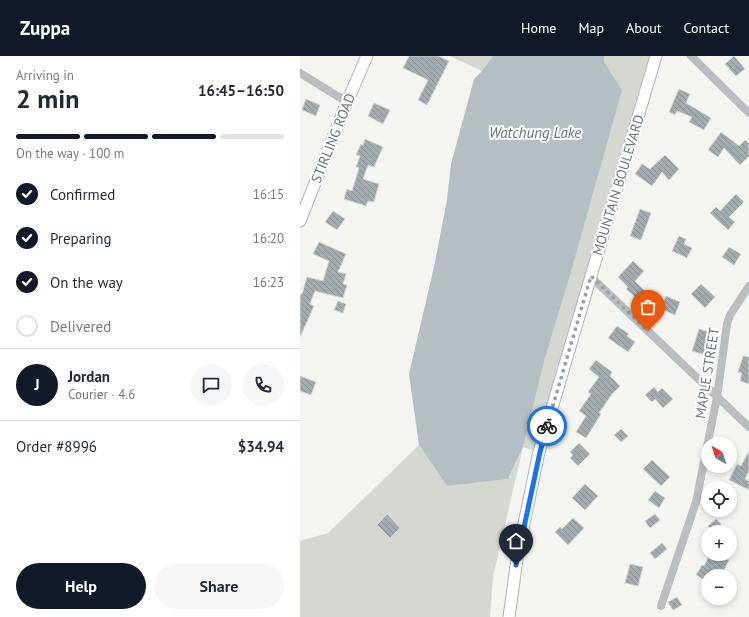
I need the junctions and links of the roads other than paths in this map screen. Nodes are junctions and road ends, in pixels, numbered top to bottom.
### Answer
1 (367, 56) edge
2 (656, 56) edge
3 (691, 56) edge
4 (300, 73) edge
5 (347, 102) junction
6 (749, 113) edge
7 (300, 221) edge
8 (591, 276) junction
9 (749, 286) edge
10 (717, 397) junction
11 (749, 427) edge
12 (661, 606) dead end
13 (509, 617) edge

1 - 5 street, STIRLING ROAD
2 - 8 street, MOUNTAIN BOULEVARD
3 - 6 street
4 - 5 street
5 - 7 street, STIRLING ROAD
8 - 10 street
8 - 13 street, MOUNTAIN BOULEVARD
9 - 10 street, MAPLE STREET
10 - 11 street
10 - 12 street, MAPLE STREET

